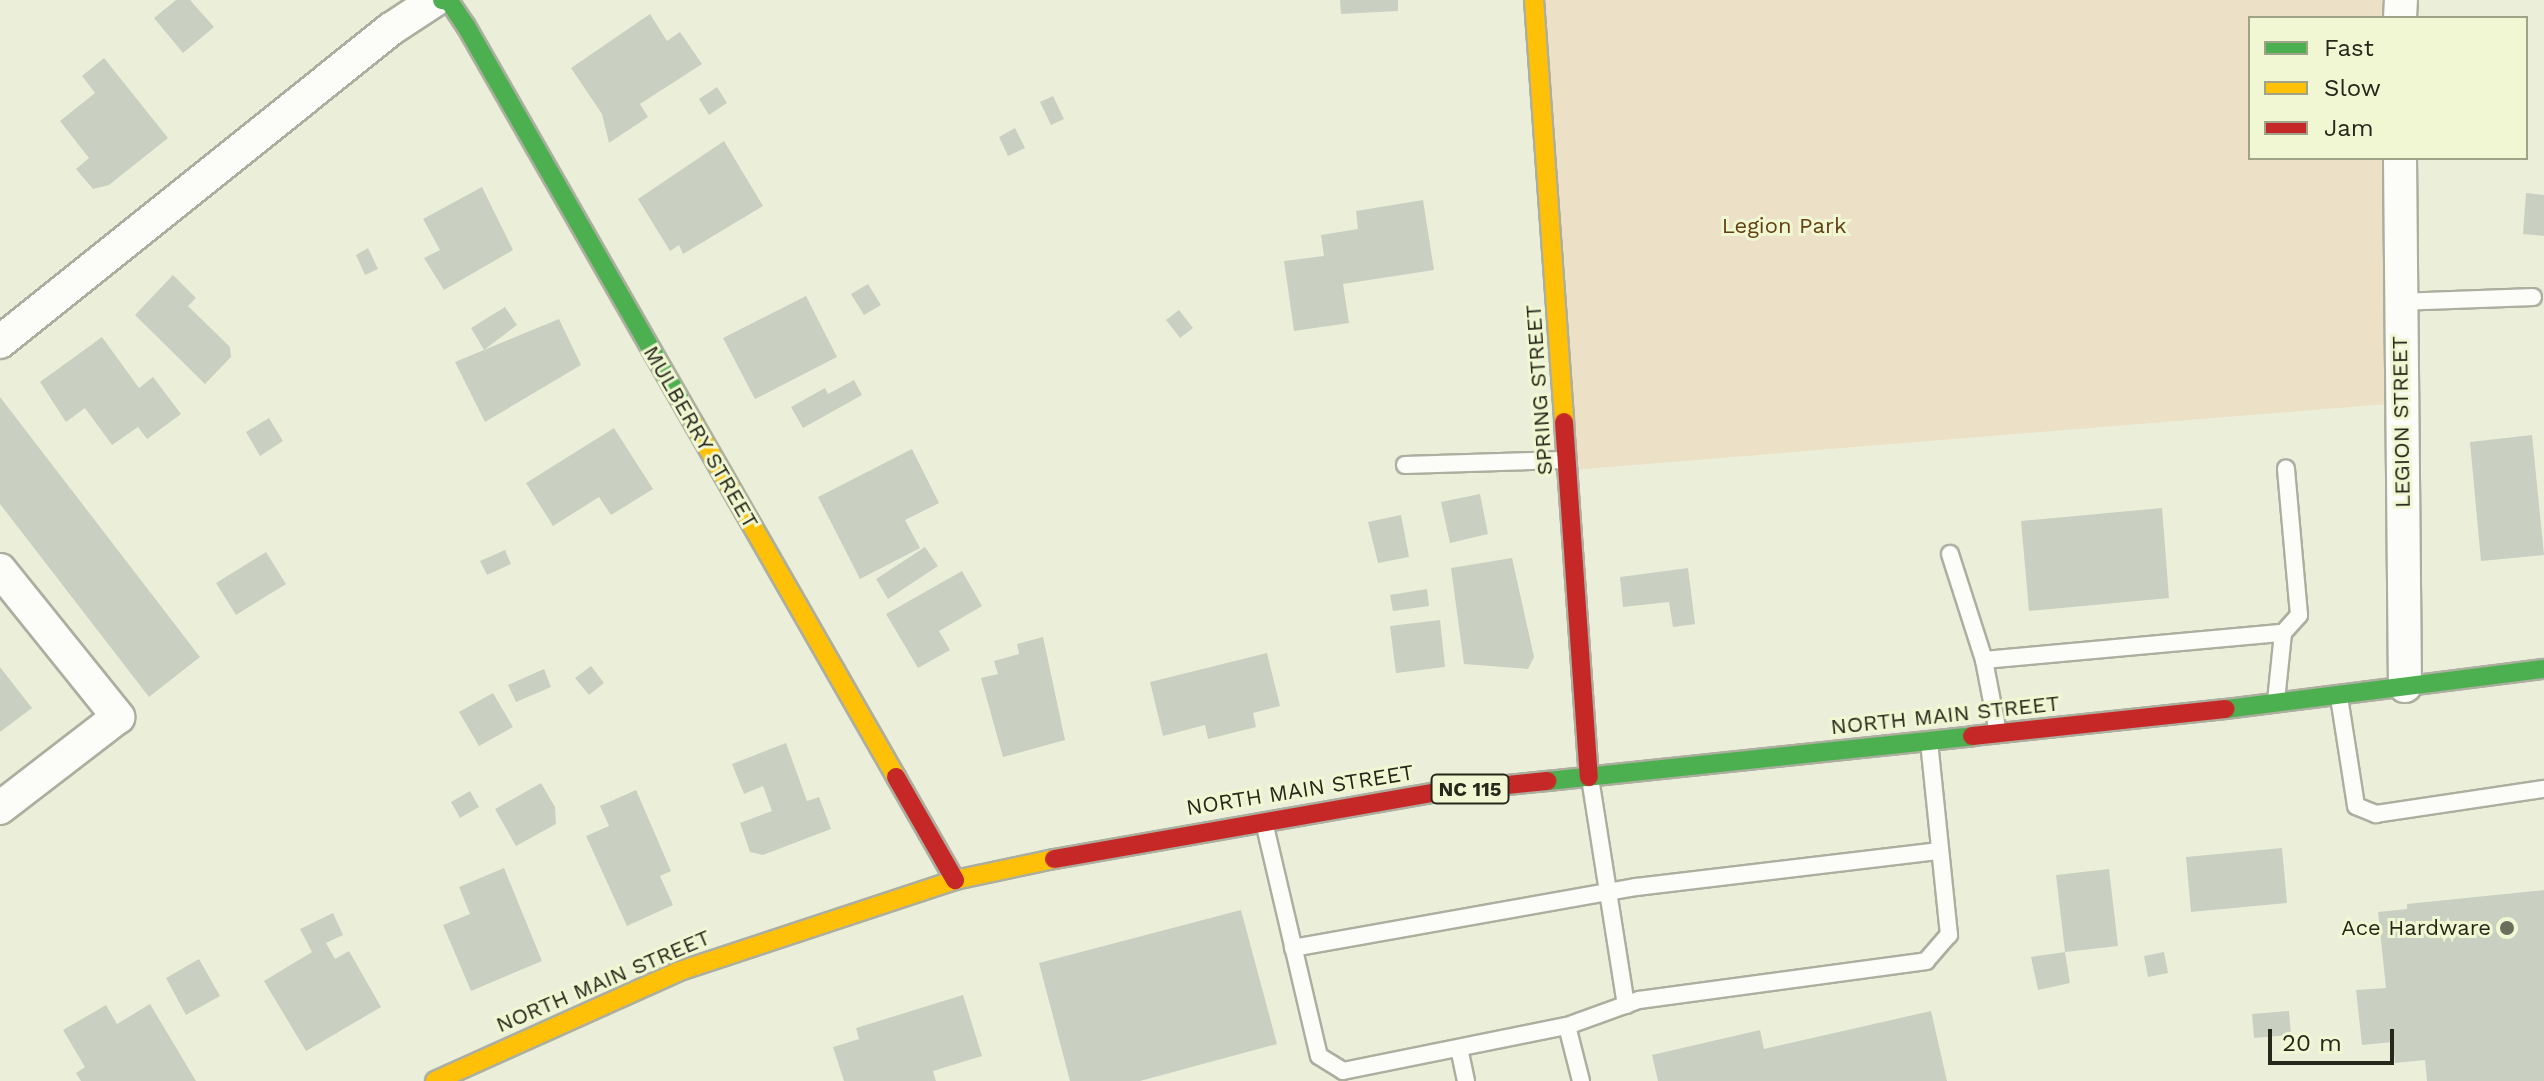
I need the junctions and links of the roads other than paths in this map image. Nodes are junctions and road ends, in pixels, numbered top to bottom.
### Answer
1 (435, 0) edge
2 (442, 0) edge
3 (1534, 0) edge
4 (2400, 160) edge
5 (2533, 297) dead end
6 (2399, 302) junction
7 (0, 342) edge
8 (1567, 460) junction
9 (1405, 465) dead end
10 (2286, 469) dead end
11 (1950, 554) dead end
12 (0, 570) edge
13 (2283, 633) junction
14 (1984, 660) junction
15 (2544, 669) edge
16 (2405, 686) junction
17 (2339, 695) junction
18 (2276, 703) junction
19 (1998, 734) junction
20 (1929, 741) junction
21 (1589, 777) junction
22 (2544, 789) edge
23 (0, 808) edge
24 (1263, 819) junction
25 (1940, 851) junction
26 (955, 880) junction
27 (1608, 892) junction
28 (1293, 948) junction
29 (1626, 1005) junction
30 (1567, 1026) junction
31 (1459, 1048) junction
32 (435, 1081) edge
33 (1466, 1081) edge
34 (1581, 1081) edge

1 - 7 street
2 - 26 main road, MULBERRY STREET
3 - 8 main road, SPRING STREET
4 - 6 street, LEGION STREET
5 - 6 lane
6 - 16 street, LEGION STREET
8 - 9 lane
8 - 21 main road, SPRING STREET
10 - 13 lane
11 - 14 lane
12 - 23 street
13 - 14 lane
13 - 18 lane
14 - 19 lane
15 - 16 main road, NORTH MAIN STREET / NC 115
16 - 17 main road, NORTH MAIN STREET / NC 115
17 - 18 main road, NORTH MAIN STREET / NC 115
17 - 22 lane
18 - 19 main road, NORTH MAIN STREET / NC 115
19 - 20 main road, NORTH MAIN STREET / NC 115
20 - 21 main road, NORTH MAIN STREET / NC 115
20 - 25 lane
21 - 24 main road, NORTH MAIN STREET / NC 115
21 - 27 lane
24 - 26 main road, NORTH MAIN STREET / NC 115
24 - 28 lane
25 - 27 lane
25 - 29 lane
26 - 32 main road, NORTH MAIN STREET / NC 115
27 - 28 lane
27 - 29 lane
28 - 31 lane
29 - 30 lane
30 - 31 lane
30 - 34 lane
31 - 33 lane

